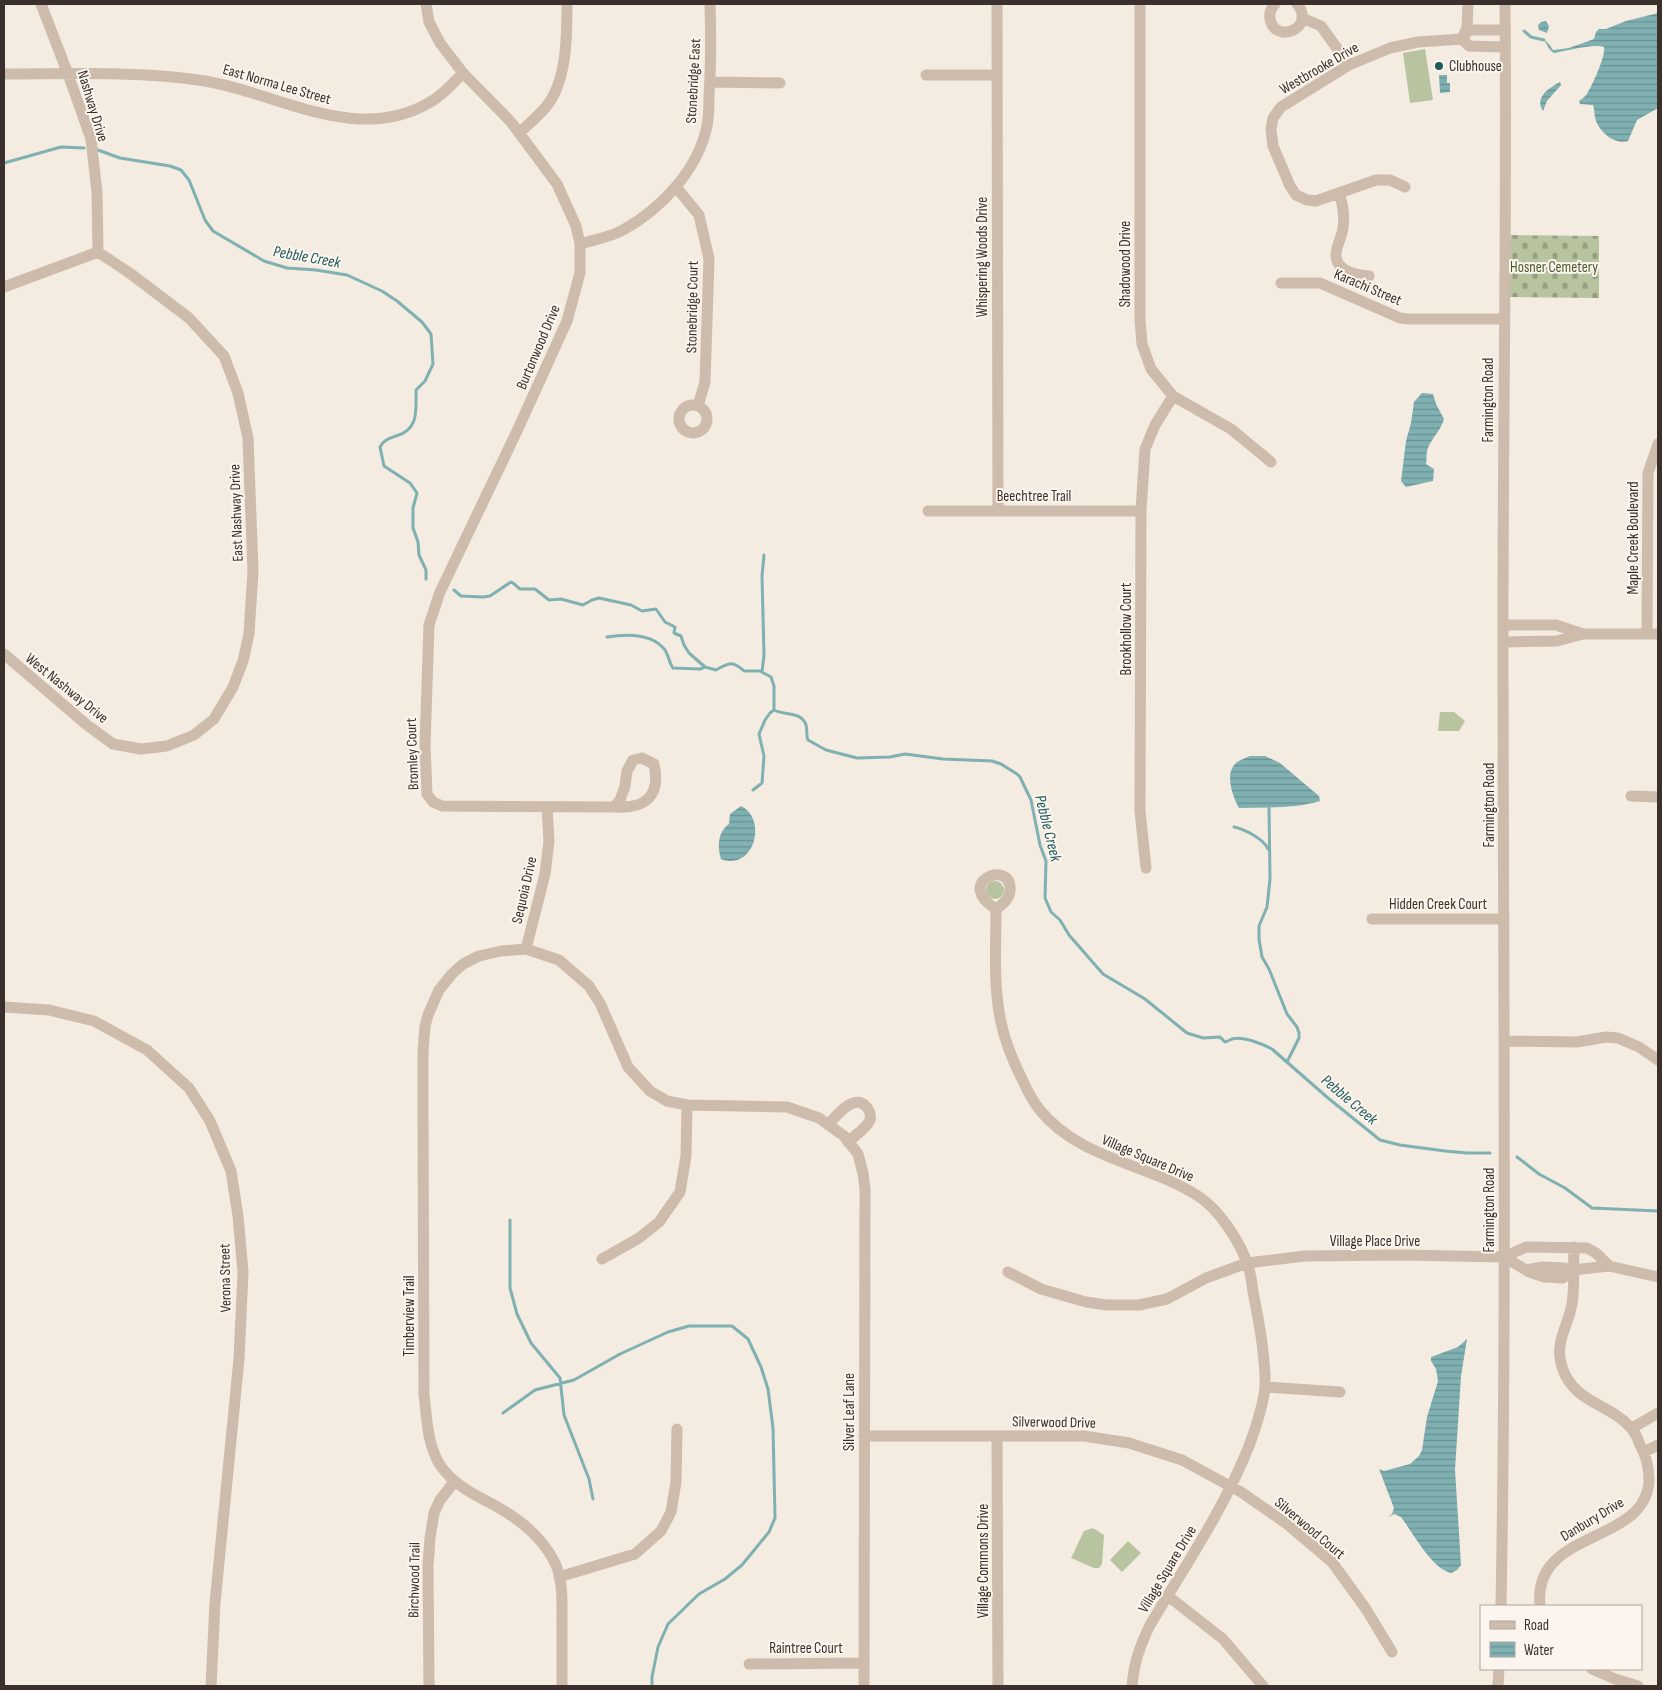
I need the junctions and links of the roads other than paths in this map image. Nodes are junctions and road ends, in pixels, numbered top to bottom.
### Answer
1 (41, 4) edge
2 (426, 4) edge
3 (567, 4) edge
4 (710, 4) edge
5 (998, 4) edge
6 (1140, 4) edge
7 (1276, 4) edge
8 (1297, 4) edge
9 (1468, 4) edge
10 (1505, 4) edge
11 (1302, 18) junction
12 (1505, 30) junction
13 (1462, 38) junction
14 (1505, 47) junction
15 (1349, 66) junction
16 (464, 73) junction
17 (4, 74) edge
18 (68, 74) junction
19 (926, 75) dead end
20 (997, 75) junction
21 (710, 82) junction
22 (780, 83) dead end
23 (519, 133) junction
24 (676, 187) junction
25 (1405, 187) dead end
26 (1339, 193) junction
27 (580, 244) junction
28 (98, 252) junction
29 (1370, 276) dead end
30 (1280, 283) dead end
31 (4, 287) edge
32 (1503, 319) junction
33 (1172, 396) junction
34 (698, 406) dead end
35 (1658, 444) edge
36 (1271, 462) dead end
37 (998, 510) junction
38 (928, 511) dead end
39 (1141, 511) junction
40 (444, 584) joint
41 (1503, 625) junction
42 (1583, 634) junction
43 (1653, 634) edge
44 (1503, 642) junction
45 (4, 654) edge
46 (113, 744) joint
47 (1631, 796) dead end
48 (1658, 797) edge
49 (547, 807) junction
50 (614, 807) junction
51 (1146, 868) dead end
52 (996, 909) dead end
53 (1372, 919) dead end
54 (1504, 919) junction
55 (526, 949) junction
56 (4, 1007) edge
57 (1505, 1041) junction
58 (1658, 1060) edge
59 (687, 1105) junction
60 (828, 1125) junction
61 (848, 1142) junction
62 (1574, 1248) junction
63 (1504, 1258) junction
64 (602, 1259) dead end
65 (1247, 1263) junction
66 (1609, 1266) junction
67 (1573, 1270) junction
68 (1008, 1272) dead end
69 (1658, 1277) edge
70 (1265, 1387) junction
71 (1340, 1392) dead end
72 (1658, 1413) edge
73 (1632, 1428) junction
74 (677, 1429) dead end
75 (864, 1436) junction
76 (997, 1436) junction
77 (1658, 1445) edge
78 (1644, 1452) junction
79 (454, 1482) junction
80 (1232, 1486) junction
81 (559, 1577) junction
82 (1168, 1596) junction
83 (1501, 1605) edge
84 (1540, 1605) edge
85 (1392, 1652) dead end
86 (863, 1663) junction
87 (749, 1664) dead end
88 (1499, 1670) edge
89 (1594, 1670) edge
90 (211, 1686) edge
91 (429, 1686) edge
92 (562, 1686) edge
93 (864, 1686) edge
94 (998, 1686) edge
95 (1132, 1686) edge
96 (1263, 1686) edge
97 (1498, 1686) edge
98 (1638, 1686) edge

1 - 18 street, Nashway Drive
2 - 16 street, Burtonwood Drive
3 - 23 street
4 - 21 street, Stonebridge East
5 - 20 street, Whispering Woods Drive
6 - 33 street, Shadowood Drive
7 - 11 street
8 - 11 street
9 - 13 street
10 - 12 street, Farmington Road
11 - 15 street
12 - 13 street, Westbrooke Drive
12 - 14 street, Farmington Road
13 - 14 street, Westbrooke Drive
13 - 15 street, Westbrooke Drive
14 - 32 street, Farmington Road
15 - 26 street, Westbrooke Drive
16 - 18 street, East Norma Lee Street
16 - 23 street, Burtonwood Drive
17 - 18 street, East Norma Lee Street
18 - 28 street, Nashway Drive
19 - 20 street
20 - 37 street, Whispering Woods Drive
21 - 22 street
21 - 24 street, Stonebridge East
23 - 27 street, Burtonwood Drive
24 - 27 street, Stonebridge East
24 - 34 street, Stonebridge Court
25 - 26 street, Westbrooke Drive
26 - 29 street
27 - 40 street, Burtonwood Drive
28 - 31 street
28 - 46 street, East Nashway Drive
30 - 32 street, Karachi Street
32 - 41 street, Farmington Road
33 - 36 street, Shadowood Drive
33 - 39 street, Brookhollow Court
35 - 43 street, Maple Creek Boulevard
37 - 38 street, Beechtree Trail
37 - 39 street, Beechtree Trail
39 - 51 street, Brookhollow Court
40 - 49 street, Bromley Court
41 - 42 street
41 - 44 street, Farmington Road
42 - 43 street
42 - 44 street
44 - 54 street, Farmington Road
45 - 46 street, West Nashway Drive
47 - 48 street
49 - 50 street, Bromley Court
49 - 55 street, Sequoia Drive
50 - 50 street, Bromley Court
52 - 65 street, Village Square Drive
53 - 54 street, Hidden Creek Court
54 - 57 street, Farmington Road
55 - 59 street, Silver Leaf Lane
55 - 79 street, Timberview Trail
56 - 90 street, Verona Street
57 - 58 street
57 - 63 street, Farmington Road
59 - 60 street, Silver Leaf Lane
59 - 64 street
60 - 61 street, Silver Leaf Lane
60 - 61 street
61 - 75 street, Silver Leaf Lane
62 - 63 street
62 - 66 street
62 - 67 street, Danbury Drive
63 - 65 street, Village Place Drive
63 - 67 street
63 - 83 street, Farmington Road
65 - 68 street, Village Place Drive
65 - 70 street, Village Square Drive
66 - 67 street
66 - 69 street
67 - 73 street, Danbury Drive
70 - 71 street
70 - 80 street, Village Square Drive
72 - 73 street
73 - 78 street, Danbury Drive
74 - 81 street
75 - 76 street, Silverwood Drive
75 - 86 street, Silver Leaf Lane
76 - 80 street, Silverwood Drive
76 - 94 street, Village Commons Drive
77 - 78 street
78 - 84 street, Danbury Drive
79 - 81 street, Timberview Trail
79 - 91 street, Birchwood Trail
80 - 82 street, Village Square Drive
80 - 85 street, Silverwood Court
81 - 92 street, Timberview Trail
82 - 95 street, Village Square Drive
82 - 96 street
86 - 87 street, Raintree Court
86 - 93 street, Silver Leaf Lane
88 - 97 street
89 - 98 street

